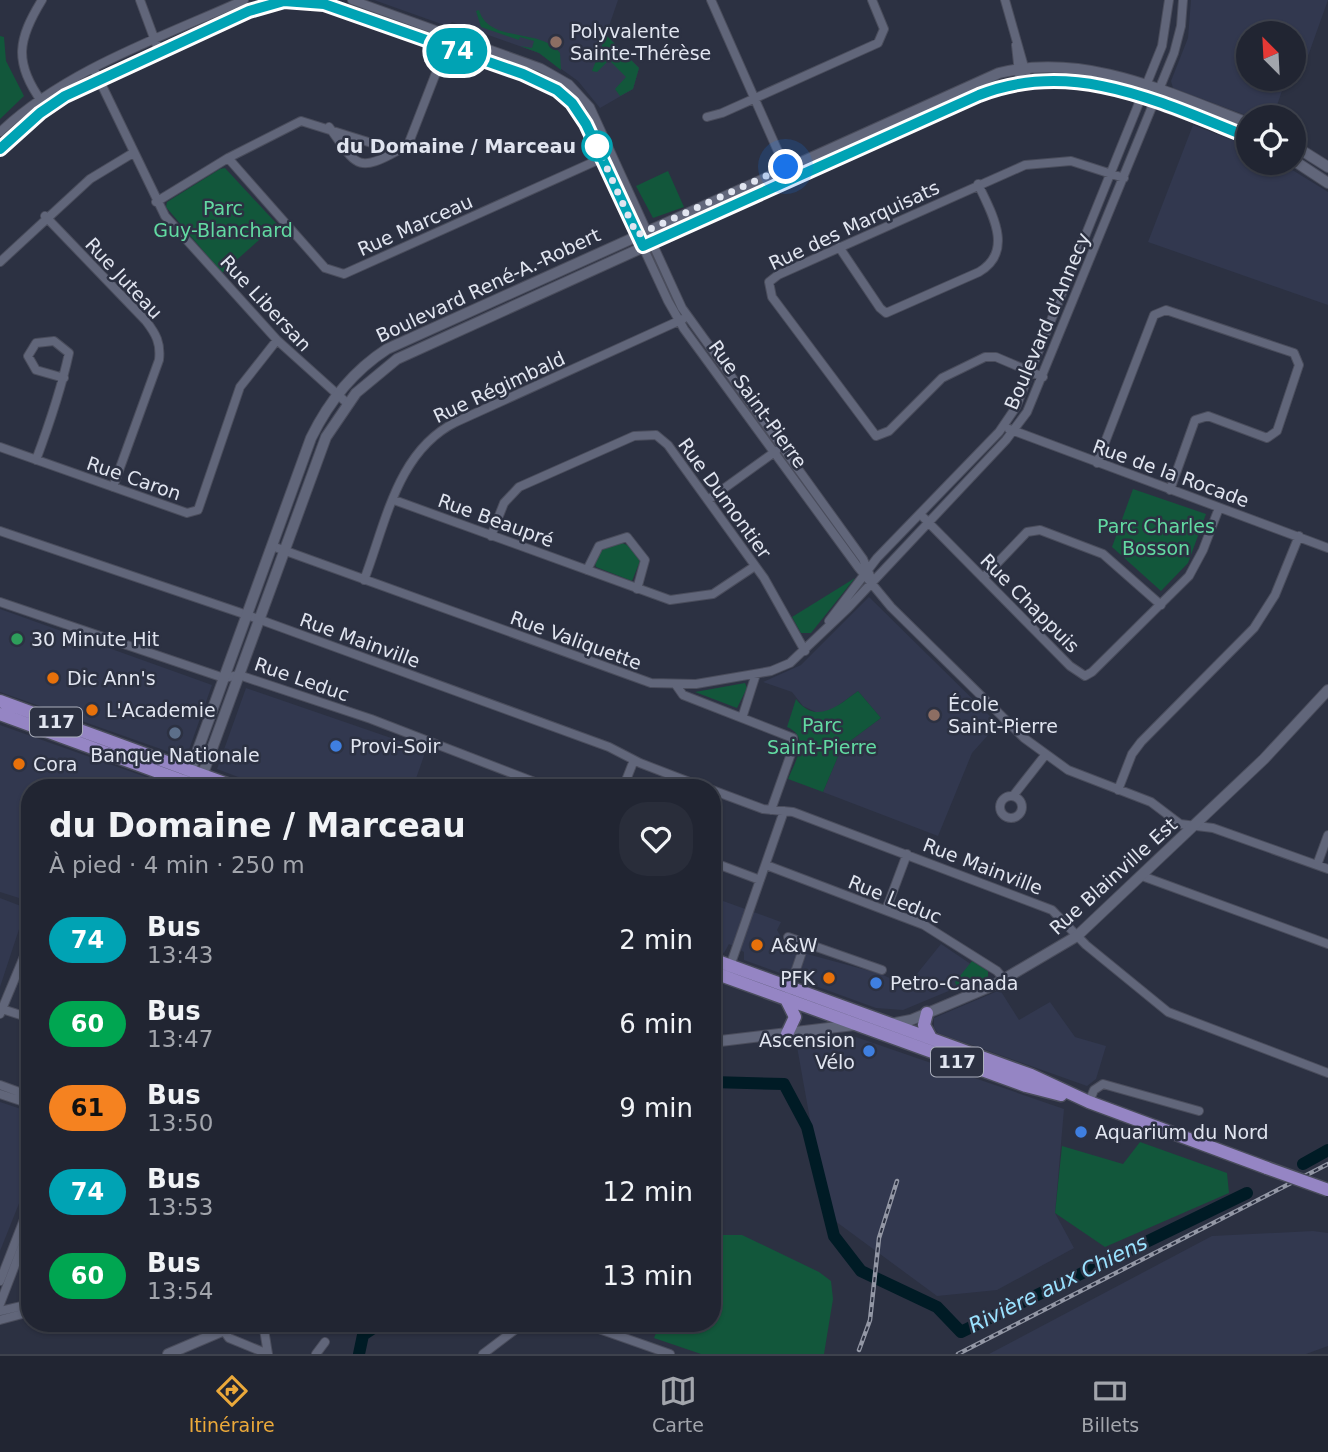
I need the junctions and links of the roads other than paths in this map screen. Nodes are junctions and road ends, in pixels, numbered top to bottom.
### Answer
1 (42, 0) edge
2 (139, 0) edge
3 (244, 0) edge
4 (352, 0) edge
5 (711, 0) edge
6 (872, 0) edge
7 (1005, 0) edge
8 (1169, 0) edge
9 (1183, 0) edge
10 (450, 36) junction
11 (154, 41) junction
12 (446, 47) junction
13 (159, 52) junction
14 (1022, 68) junction
15 (94, 69) junction
16 (99, 80) junction
17 (1024, 81) junction
18 (1146, 86) junction
19 (1158, 90) junction
20 (1141, 98) junction
21 (39, 99) junction
22 (755, 99) junction
23 (1154, 102) junction
24 (46, 109) junction
25 (707, 117) dead end
26 (1236, 119) edge
27 (329, 127) junction
28 (0, 132) edge
29 (1236, 133) edge
30 (0, 149) edge
31 (397, 151) junction
32 (133, 153) junction
33 (613, 153) junction
34 (1306, 153) edge
35 (228, 158) junction
36 (602, 158) junction
37 (786, 167) junction
38 (1328, 167) edge
39 (1306, 169) edge
40 (1111, 173) junction
41 (1124, 178) junction
42 (791, 179) junction
43 (1328, 183) edge
44 (978, 184) junction
45 (156, 202) junction
46 (46, 216) junction
47 (647, 230) junction
48 (637, 235) junction
49 (647, 244) junction
50 (839, 247) junction
51 (0, 262) edge
52 (683, 319) junction
53 (277, 340) junction
54 (1033, 372) junction
55 (1044, 377) junction
56 (64, 378) junction
57 (337, 395) junction
58 (347, 403) junction
59 (1004, 425) junction
60 (1013, 432) junction
61 (782, 446) junction
62 (0, 447) edge
63 (774, 452) junction
64 (36, 460) junction
65 (1097, 463) junction
66 (113, 487) junction
67 (1170, 489) junction
68 (394, 500) junction
69 (708, 500) junction
70 (1219, 508) junction
71 (919, 514) junction
72 (928, 522) junction
73 (0, 531) edge
74 (491, 536) junction
75 (1299, 537) junction
76 (272, 546) junction
77 (1328, 548) edge
78 (284, 550) junction
79 (755, 566) junction
80 (587, 570) junction
81 (866, 572) junction
82 (983, 578) junction
83 (364, 580) junction
84 (872, 581) junction
85 (637, 589) junction
86 (0, 602) edge
87 (1161, 605) junction
88 (247, 615) junction
89 (259, 620) junction
90 (821, 632) junction
91 (805, 651) junction
92 (756, 674) junction
93 (239, 675) junction
94 (224, 677) junction
95 (676, 685) junction
96 (1327, 693) edge
97 (0, 701) edge
98 (0, 714) edge
99 (742, 718) junction
100 (1046, 754) junction
101 (634, 760) junction
102 (193, 779) edge
103 (194, 779) edge
104 (196, 779) edge
105 (196, 779) edge
106 (527, 779) edge
107 (627, 779) edge
108 (682, 779) edge
109 (1118, 790) junction
110 (721, 793) edge
111 (1013, 796) dead end
112 (771, 810) junction
113 (784, 811) junction
114 (1195, 826) junction
115 (1328, 835) edge
116 (907, 854) junction
117 (721, 865) edge
118 (766, 865) junction
119 (1317, 865) junction
120 (1328, 869) edge
121 (1142, 876) junction
122 (760, 880) junction
123 (886, 910) junction
124 (1077, 936) junction
125 (788, 937) dead end
126 (805, 943) junction
127 (1328, 944) edge
128 (21, 963) edge
129 (721, 966) edge
130 (881, 970) dead end
131 (721, 971) edge
132 (728, 971) junction
133 (1003, 978) junction
134 (788, 993) junction
135 (1, 1011) edge
136 (927, 1013) junction
137 (21, 1016) edge
138 (859, 1019) junction
139 (893, 1024) junction
140 (787, 1034) junction
141 (888, 1037) junction
142 (931, 1038) junction
143 (721, 1041) edge
144 (1328, 1073) edge
145 (0, 1085) edge
146 (21, 1093) edge
147 (0, 1094) edge
148 (21, 1101) edge
149 (1089, 1102) junction
150 (1199, 1111) dead end
151 (1328, 1190) edge
152 (21, 1227) edge
153 (21, 1249) edge
154 (0, 1281) edge
155 (0, 1304) edge
156 (21, 1306) edge
157 (0, 1311) edge
158 (21, 1314) edge
159 (0, 1320) edge
160 (222, 1332) edge
161 (225, 1332) edge
162 (264, 1332) edge
163 (512, 1332) edge
164 (608, 1332) edge
165 (325, 1342) dead end
166 (168, 1354) edge
167 (268, 1354) edge
168 (316, 1354) edge
169 (483, 1354) edge
170 (670, 1354) edge

1 - 21 street
2 - 11 street
3 - 11 street
4 - 10 street, Rue Saint-Pierre
5 - 22 street
6 - 22 street
7 - 14 street
8 - 18 street, Boulevard d'Annecy
9 - 19 street, Boulevard d'Annecy
10 - 12 street
10 - 33 street, Rue Saint-Pierre
11 - 13 street
11 - 15 street
12 - 13 street, Rue Saint-Pierre
12 - 31 street
12 - 36 street, Rue Saint-Pierre
13 - 16 street, Rue Saint-Pierre
14 - 17 street
14 - 18 street, Boulevard René-A.-Robert
14 - 37 street, Boulevard René-A.-Robert
15 - 16 street, Rue Libersan
15 - 21 street
16 - 24 street, Rue Saint-Pierre
16 - 32 street, Rue Libersan
17 - 20 street, Boulevard René-A.-Robert
17 - 42 street, Boulevard René-A.-Robert
18 - 19 street, Boulevard René-A.-Robert
18 - 20 street, Boulevard d'Annecy
19 - 23 street, Boulevard d'Annecy
19 - 26 street, Boulevard René-A.-Robert
20 - 23 street, Boulevard René-A.-Robert
20 - 40 street, Boulevard d'Annecy
21 - 24 street
21 - 28 street
22 - 25 street
22 - 37 street
23 - 29 street, Boulevard René-A.-Robert
23 - 41 street, Boulevard d'Annecy
24 - 30 street, Rue Saint-Pierre
27 - 31 street
27 - 31 street
27 - 35 street
32 - 45 street, Rue Libersan
32 - 46 street
33 - 36 street, Rue Marceau
33 - 47 street, Rue Saint-Pierre
34 - 38 street
35 - 36 street, Rue Marceau
35 - 45 street
36 - 48 street, Rue Saint-Pierre
37 - 42 street
37 - 47 street, Boulevard René-A.-Robert
39 - 43 street
40 - 41 street, Rue des Marquisats
40 - 44 street, Rue des Marquisats
40 - 54 street, Boulevard d'Annecy
41 - 55 street, Boulevard d'Annecy
42 - 49 street, Boulevard René-A.-Robert
44 - 50 street, Rue des Marquisats
44 - 50 street
45 - 53 street, Rue Libersan
46 - 51 street
46 - 66 street, Rue Juteau
47 - 48 street, Boulevard René-A.-Robert
47 - 49 street, Rue Saint-Pierre
48 - 49 street, Rue Saint-Pierre
48 - 57 street, Boulevard René-A.-Robert
49 - 52 street, Rue Saint-Pierre
49 - 58 street, Boulevard René-A.-Robert
50 - 54 street, Rue des Marquisats
52 - 61 street, Rue Saint-Pierre
52 - 63 street, Rue Saint-Pierre
52 - 68 street, Rue Régimbald
53 - 57 street, Rue Libersan
53 - 66 street, Rue Caron
54 - 55 street, Rue des Marquisats
54 - 59 street, Boulevard d'Annecy
55 - 60 street, Boulevard d'Annecy
56 - 56 street
56 - 64 street
57 - 58 street, Rue Libersan
57 - 76 street, Boulevard René-A.-Robert
58 - 78 street, Boulevard René-A.-Robert
59 - 60 street, Rue de la Rocade
59 - 71 street, Boulevard d'Annecy
60 - 65 street, Rue de la Rocade
60 - 72 street, Boulevard d'Annecy
61 - 63 street
61 - 81 street, Rue Saint-Pierre
62 - 64 street, Rue Caron
63 - 69 street
63 - 81 street, Rue Saint-Pierre
64 - 66 street, Rue Caron
65 - 67 street, Rue de la Rocade
65 - 67 street
67 - 70 street, Rue de la Rocade
68 - 74 street, Rue Beaupré
68 - 83 street, Rue Régimbald
69 - 74 street, Rue Dumontier
69 - 79 street, Rue Dumontier
70 - 75 street, Rue de la Rocade
70 - 87 street, Rue Chappuis
71 - 72 street, Rue Chappuis
71 - 81 street, Boulevard d'Annecy
72 - 82 street, Rue Chappuis
72 - 84 street, Boulevard d'Annecy
73 - 88 street, Rue Mainville
74 - 80 street, Rue Beaupré
75 - 77 street, Rue de la Rocade
75 - 109 street
76 - 78 street, Rue Valiquette
76 - 88 street, Boulevard René-A.-Robert
78 - 83 street, Rue Valiquette
78 - 89 street, Boulevard René-A.-Robert
79 - 85 street, Rue Beaupré
79 - 91 street, Rue Dumontier
80 - 85 street, Rue Beaupré
80 - 85 street
81 - 84 street, Rue Saint-Pierre
81 - 90 street, Boulevard d'Annecy
82 - 87 street
82 - 87 street, Rue Chappuis
83 - 95 street, Rue Valiquette
84 - 90 street, Boulevard d'Annecy
84 - 100 street, Rue Saint-Pierre
86 - 94 street, Rue Leduc
88 - 89 street, Rue Mainville
88 - 94 street, Boulevard René-A.-Robert
89 - 93 street, Boulevard René-A.-Robert
89 - 101 street, Rue Mainville
90 - 91 street, Boulevard d'Annecy
91 - 92 street, Boulevard d'Annecy
92 - 95 street, Boulevard d'Annecy
92 - 99 street
93 - 94 street, Rue Leduc
93 - 105 street, Boulevard René-A.-Robert
93 - 106 street, Rue Leduc
94 - 104 street, Boulevard René-A.-Robert
95 - 99 street, Rue Valiquette
96 - 114 street, Rue Blainville Est
97 - 103 main road, 117
98 - 102 main road, 117
99 - 112 street, Rue Valiquette
100 - 109 street, Rue Saint-Pierre
100 - 111 street
101 - 107 street
101 - 108 street, Rue Mainville
109 - 114 street, Rue Saint-Pierre
110 - 112 street, Rue Mainville
112 - 113 street, Rue Mainville
113 - 116 street, Rue Mainville
113 - 118 street
114 - 119 street, Rue Saint-Pierre
114 - 121 street, Rue Blainville Est
115 - 119 street
116 - 123 street
116 - 124 street, Rue Mainville
117 - 122 street
118 - 122 street
118 - 123 street, Rue Leduc
119 - 120 street, Rue Saint-Pierre
121 - 124 street, Rue Blainville Est
121 - 127 street
122 - 132 street
123 - 133 street, Rue Leduc
124 - 133 street, Rue Blainville Est
124 - 144 street, Rue Mainville
125 - 126 street
126 - 130 street
126 - 134 street
128 - 135 street
129 - 132 main road, 117
131 - 132 main road, 117
132 - 134 main road, 117
133 - 136 street, Rue Blainville Est
134 - 138 main road, 117
134 - 140 main road
135 - 137 street
136 - 139 street, Rue Blainville Est
136 - 142 main road
138 - 139 main road, 117
138 - 140 street
138 - 141 main road, 117
139 - 141 street
139 - 142 main road, 117
140 - 143 street
141 - 149 main road, 117
142 - 149 main road, 117
145 - 146 street
147 - 148 street
149 - 150 street
149 - 151 main road, 117, bridge
152 - 154 street
153 - 155 street
156 - 157 street
158 - 159 street
160 - 166 street
161 - 167 street
162 - 167 street
163 - 169 street
164 - 170 street
165 - 168 street

